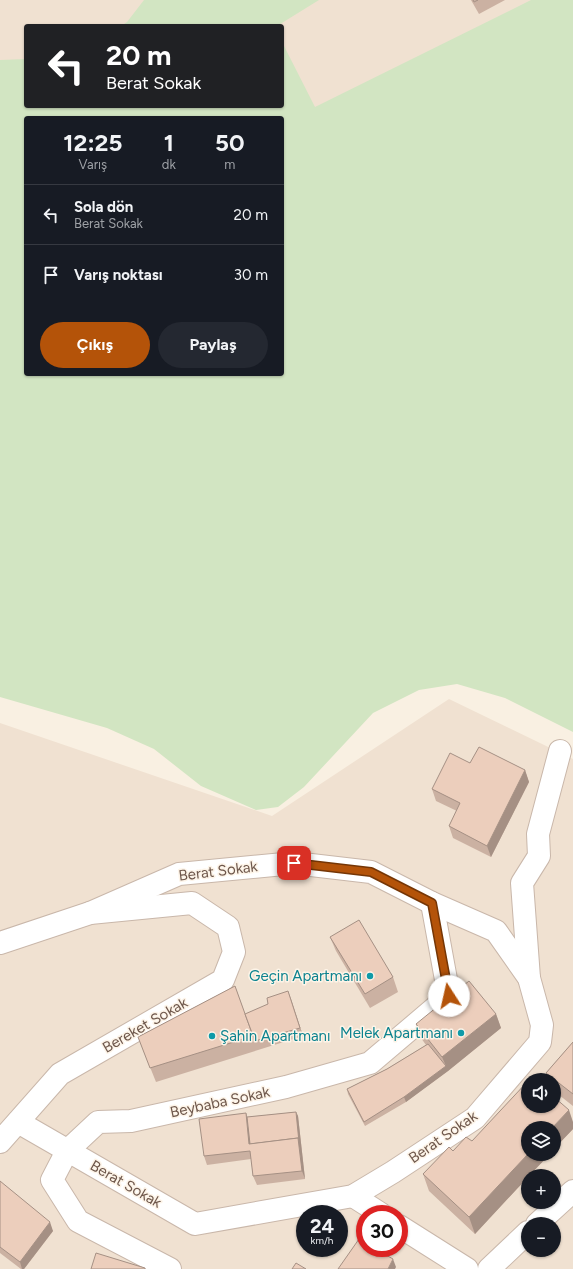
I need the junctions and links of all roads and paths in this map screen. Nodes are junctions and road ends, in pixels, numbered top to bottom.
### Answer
1 (560, 751) dead end
2 (432, 903) junction
3 (90, 913) junction
4 (0, 942) edge
5 (529, 978) junction
6 (18, 1122) junction
7 (0, 1142) edge
8 (67, 1151) junction
9 (573, 1191) edge
10 (353, 1196) junction
11 (367, 1205) edge
12 (545, 1217) edge
13 (408, 1232) edge
14 (521, 1239) edge
15 (170, 1269) edge
16 (467, 1269) edge
17 (489, 1269) edge

1 - 5 street
2 - 3 street, Berat Sokak
2 - 5 street, Berat Sokak
2 - 8 street, Beybaba Sokak
3 - 4 street
3 - 6 street, Bereket Sokak
5 - 10 street, Berat Sokak
6 - 7 street, Bereket Sokak
6 - 8 street, Berat Sokak
8 - 10 street, Berat Sokak
8 - 15 street, Beybaba Sokak
9 - 12 street
10 - 11 street
13 - 16 street
14 - 17 street

